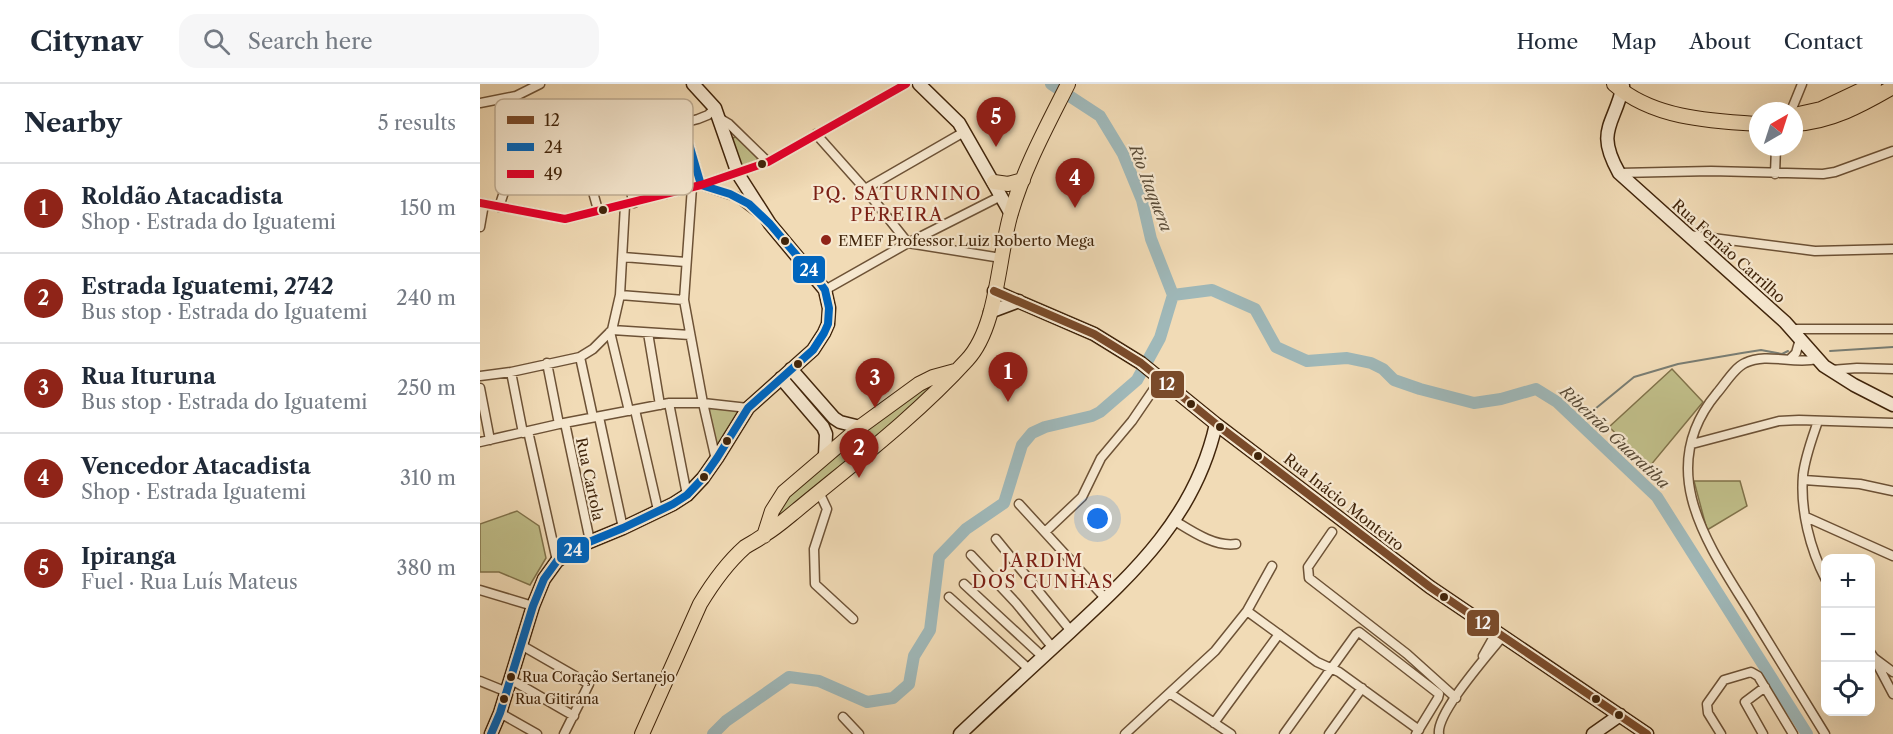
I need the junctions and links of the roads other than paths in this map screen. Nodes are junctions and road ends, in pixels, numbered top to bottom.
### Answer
1 (540, 84) edge
2 (693, 84) edge
3 (906, 84) edge
4 (919, 84) edge
5 (1802, 84) edge
6 (1620, 86) edge
7 (1866, 86) edge
8 (1893, 87) edge
9 (1066, 88) edge
10 (501, 99) edge
11 (495, 100) edge
12 (1795, 102) edge
13 (480, 103) edge
14 (717, 113) junction
15 (1803, 113) edge
16 (1749, 115) edge
17 (693, 120) edge
18 (1749, 123) edge
19 (1803, 123) edge
20 (964, 132) junction
21 (816, 134) junction
22 (1893, 151) edge
23 (1776, 156) edge
24 (768, 162) junction
25 (693, 171) edge
26 (1619, 173) junction
27 (738, 174) junction
28 (1775, 174) junction
29 (1023, 180) junction
30 (994, 182) junction
31 (696, 186) junction
32 (693, 187) edge
33 (865, 189) junction
34 (503, 195) edge
35 (594, 195) edge
36 (632, 195) edge
37 (662, 195) edge
38 (1001, 196) junction
39 (482, 203) edge
40 (634, 203) junction
41 (625, 205) junction
42 (499, 207) junction
43 (598, 210) junction
44 (1011, 214) junction
45 (770, 224) junction
46 (480, 227) edge
47 (1689, 235) junction
48 (908, 243) junction
49 (1893, 249) edge
50 (623, 258) junction
51 (1001, 258) junction
52 (686, 262) junction
53 (825, 290) junction
54 (994, 291) junction
55 (620, 295) junction
56 (684, 300) junction
57 (1020, 301) junction
58 (990, 312) junction
59 (1893, 329) edge
60 (611, 331) junction
61 (648, 333) junction
62 (1796, 334) junction
63 (690, 335) junction
64 (580, 357) junction
65 (1790, 359) junction
66 (1817, 359) junction
67 (547, 363) junction
68 (1893, 369) edge
69 (1830, 370) junction
70 (511, 372) junction
71 (1150, 372) junction
72 (795, 373) junction
73 (480, 376) edge
74 (784, 382) junction
75 (937, 382) junction
76 (480, 388) edge
77 (703, 403) junction
78 (664, 404) junction
79 (1893, 405) edge
80 (748, 408) junction
81 (632, 410) junction
82 (596, 417) junction
83 (834, 418) junction
84 (1818, 421) junction
85 (562, 423) junction
86 (1893, 423) edge
87 (1216, 424) junction
88 (823, 427) junction
89 (860, 427) junction
90 (526, 432) junction
91 (490, 440) junction
92 (480, 442) edge
93 (1692, 444) junction
94 (825, 455) junction
95 (716, 460) junction
96 (1804, 480) junction
97 (1893, 491) edge
98 (819, 492) junction
99 (687, 495) junction
100 (1019, 504) dead end
101 (658, 510) junction
102 (772, 511) junction
103 (1806, 517) junction
104 (1175, 521) junction
105 (782, 522) junction
106 (623, 528) junction
107 (1332, 531) dead end
108 (1045, 532) junction
109 (764, 536) junction
110 (996, 539) dead end
111 (590, 541) junction
112 (1236, 544) dead end
113 (970, 555) dead end
114 (1893, 556) edge
115 (557, 561) junction
116 (1272, 566) dead end
117 (1821, 568) edge
118 (964, 584) dead end
119 (480, 590) edge
120 (949, 597) dead end
121 (1106, 599) junction
122 (533, 606) junction
123 (1247, 611) junction
124 (853, 619) dead end
125 (1071, 631) junction
126 (1279, 634) junction
127 (1499, 635) junction
128 (521, 645) junction
129 (1048, 653) junction
130 (1875, 657) edge
131 (1875, 661) edge
132 (1030, 669) junction
133 (1331, 669) junction
134 (1893, 672) edge
135 (510, 679) junction
136 (480, 681) edge
137 (1765, 687) junction
138 (1362, 688) junction
139 (507, 692) junction
140 (1171, 694) junction
141 (1893, 694) edge
142 (1456, 698) junction
143 (500, 713) junction
144 (1620, 715) junction
145 (574, 716) junction
146 (843, 717) dead end
147 (1214, 723) junction
148 (1417, 732) edge
149 (491, 734) edge
150 (537, 734) edge
151 (564, 734) edge
152 (642, 734) edge
153 (859, 734) edge
154 (960, 734) edge
155 (1125, 734) edge
156 (1231, 734) edge
157 (1284, 734) edge
158 (1329, 734) edge
159 (1439, 734) edge
160 (1593, 734) edge
161 (1647, 734) edge
162 (1721, 734) edge
163 (1763, 734) edge
164 (1793, 734) edge
165 (1825, 734) edge

1 - 10 street
2 - 14 street
3 - 21 street
4 - 20 street
5 - 12 street
6 - 16 main road
6 - 18 main road
6 - 26 street, Rua Fernão Carrilho
7 - 15 main road
8 - 19 main road
9 - 29 main road
11 - 13 street
14 - 17 street
14 - 24 street
14 - 27 street
20 - 30 street
20 - 33 street
21 - 24 street
21 - 33 street
22 - 28 street
23 - 28 street
24 - 27 street
25 - 31 street
26 - 28 street
26 - 47 street, Rua Fernão Carrilho
27 - 31 street
27 - 45 street
29 - 30 main road
29 - 44 main road
30 - 38 street
31 - 32 street
31 - 45 street
31 - 52 street
33 - 48 street
34 - 42 street
35 - 43 street
36 - 40 street
37 - 40 street
38 - 44 street
38 - 48 street
39 - 42 street
39 - 46 street
40 - 41 street
41 - 43 street
41 - 50 street
42 - 43 street
44 - 51 main road
45 - 53 street
47 - 49 street
47 - 62 street, Rua Fernão Carrilho
48 - 51 street
48 - 53 street
50 - 52 street
50 - 55 street
51 - 54 main road
52 - 56 street
53 - 72 street
54 - 57 street, Rua Inácio Monteiro
54 - 58 main road
55 - 56 street
55 - 60 street
56 - 63 street
57 - 58 street
57 - 71 street, Rua Inácio Monteiro
58 - 75 main road
59 - 62 street
60 - 61 street
60 - 64 street
60 - 81 street
61 - 63 street
61 - 78 street
62 - 65 street
62 - 66 street, Rua Fernão Carrilho
63 - 77 street
64 - 67 street
64 - 82 street
65 - 66 street
65 - 93 street
66 - 69 street, Rua Fernão Carrilho
67 - 70 street
67 - 85 street, Rua Cartola
68 - 69 street
69 - 79 street, Rua Fernão Carrilho
70 - 73 street
70 - 90 street
71 - 87 street, Rua Inácio Monteiro
71 - 108 street
72 - 74 street
72 - 83 street
74 - 80 street
74 - 88 street
75 - 89 main road
75 - 98 main road
76 - 91 street
77 - 78 street
77 - 80 street
77 - 95 street
78 - 81 street
78 - 99 street
80 - 95 street
81 - 82 street
81 - 101 street
82 - 85 street
82 - 106 street
83 - 88 street
83 - 89 street
84 - 86 street
84 - 93 street
84 - 96 street
85 - 90 street
85 - 111 street, Rua Cartola
87 - 104 street
87 - 127 street, Rua Inácio Monteiro
88 - 94 street
89 - 94 main road
90 - 91 street
90 - 115 street
91 - 92 street
93 - 165 street
94 - 102 main road
95 - 99 street
96 - 97 street
96 - 103 street
98 - 105 main road
98 - 124 street
99 - 101 street
100 - 108 street
101 - 106 street
102 - 105 main road
102 - 109 main road
103 - 114 street
103 - 117 street
104 - 112 street
104 - 121 street
105 - 109 main road
106 - 111 street
107 - 142 street
108 - 121 street
109 - 152 main road
110 - 125 street
111 - 115 street
113 - 129 street
115 - 122 street
116 - 123 street
118 - 129 street
119 - 122 street
120 - 132 street
121 - 125 street
122 - 128 street
123 - 126 street
123 - 140 street
125 - 129 street
126 - 133 street
126 - 147 street
127 - 142 street
127 - 144 street, Rua Inácio Monteiro
128 - 135 street
128 - 145 street
129 - 132 street
130 - 134 street
131 - 141 street
132 - 154 street
133 - 138 street
133 - 148 street
133 - 157 street
135 - 139 street
135 - 145 street
136 - 139 street
137 - 162 street
137 - 163 street
137 - 164 street
138 - 148 street
138 - 158 street
139 - 143 street
140 - 147 street
140 - 155 street
142 - 159 street
143 - 149 street
143 - 150 street
144 - 160 street
144 - 161 street, Rua Inácio Monteiro
145 - 151 street
146 - 153 street
147 - 156 street

